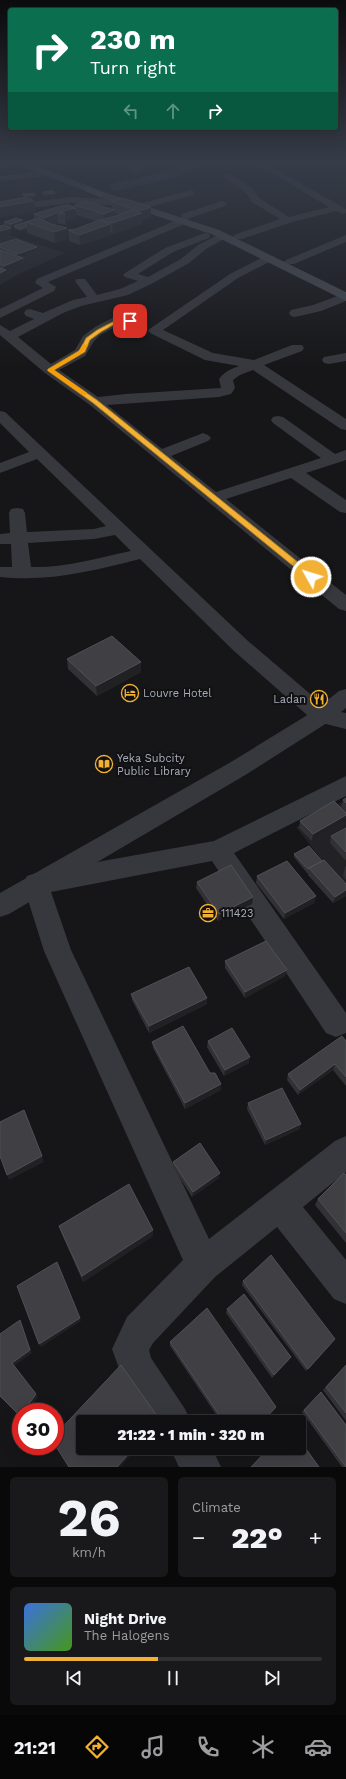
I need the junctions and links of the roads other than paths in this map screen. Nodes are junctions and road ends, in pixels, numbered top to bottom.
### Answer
1 (154, 231) edge
2 (213, 231) edge
3 (226, 231) edge
4 (254, 231) edge
5 (219, 234) junction
6 (238, 237) junction
7 (346, 238) edge
8 (269, 258) junction
9 (290, 262) junction
10 (82, 281) dead end
11 (149, 281) junction
12 (346, 290) edge
13 (346, 297) edge
14 (91, 299) junction
15 (14, 308) junction
16 (295, 313) dead end
17 (0, 314) edge
18 (44, 318) junction
19 (138, 324) junction
20 (4, 333) edge
21 (297, 348) dead end
22 (346, 357) edge
23 (329, 360) dead end
24 (253, 364) junction
25 (50, 370) junction
26 (95, 402) junction
27 (0, 415) edge
28 (278, 420) dead end
29 (346, 426) edge
30 (203, 438) dead end
31 (40, 453) junction
32 (160, 455) junction
33 (339, 457) edge
34 (0, 468) edge
35 (293, 472) junction
36 (213, 498) junction
37 (346, 508) edge
38 (17, 513) dead end
39 (119, 529) junction
40 (0, 539) edge
41 (18, 539) junction
42 (145, 554) junction
43 (1, 572) edge
44 (22, 572) junction
45 (346, 605) edge
46 (346, 696) edge
47 (322, 716) junction
48 (346, 720) edge
49 (346, 785) edge
50 (218, 850) junction
51 (36, 884) junction
52 (0, 906) edge
53 (336, 1023) dead end
54 (346, 1152) edge
55 (280, 1205) junction
56 (203, 1265) junction
57 (346, 1287) edge
58 (167, 1415) edge
59 (194, 1455) edge
60 (202, 1467) edge

1 - 15 street
2 - 5 main road
3 - 6 main road
4 - 6 street
5 - 8 main road
5 - 11 street
5 - 11 street
6 - 9 main road
7 - 9 street
8 - 13 main road
8 - 19 street
9 - 12 main road
10 - 14 street
11 - 14 street
13 - 16 street
14 - 18 street
14 - 19 street
15 - 17 street
15 - 18 street
18 - 20 street
19 - 24 street
19 - 25 street
20 - 25 street
21 - 24 street
22 - 23 street
24 - 26 street
24 - 29 street
25 - 26 street
26 - 32 street
27 - 31 street
28 - 33 street
30 - 32 street
31 - 34 street
31 - 39 street
32 - 36 street
33 - 35 street
35 - 36 street
35 - 37 street
36 - 45 street
38 - 41 street
39 - 41 street
39 - 42 street
40 - 41 street
41 - 44 street
42 - 44 street
42 - 47 street
43 - 44 street
46 - 47 street
47 - 48 street
47 - 51 street
49 - 50 street
50 - 51 street
50 - 53 street
51 - 52 street
51 - 56 street
54 - 55 street
55 - 56 street
55 - 57 street
56 - 58 street
59 - 60 street

